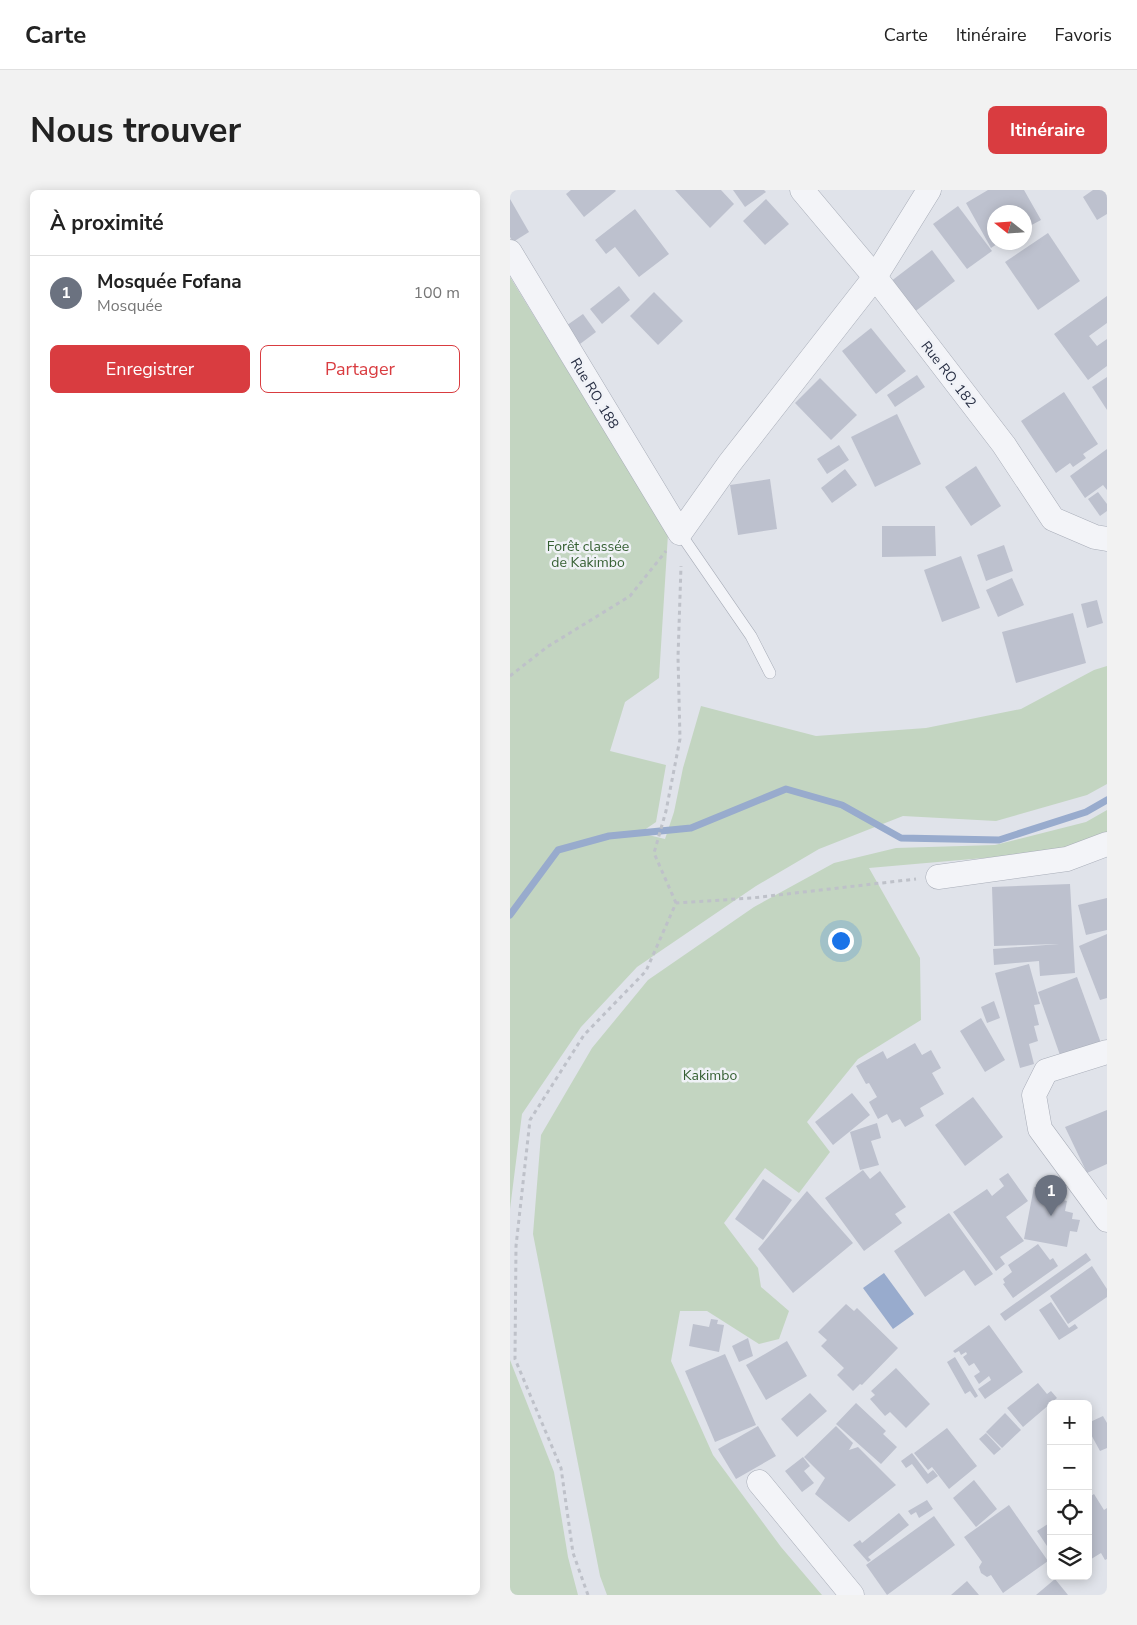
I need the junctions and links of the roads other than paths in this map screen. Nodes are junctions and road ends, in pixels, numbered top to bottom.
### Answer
1 (802, 190) edge
2 (928, 190) edge
3 (510, 252) edge
4 (875, 277) junction
5 (680, 534) junction
6 (1107, 539) edge
7 (770, 673) dead end
8 (1107, 844) edge
9 (938, 877) road end
10 (1107, 1052) edge
11 (1107, 1220) edge
12 (759, 1482) dead end
13 (852, 1595) edge

1 - 4 street, Rue RO. 182
2 - 4 street
3 - 5 street, Rue RO. 188
4 - 5 street
4 - 6 street, Rue RO. 182
5 - 7 lane
8 - 9 street
10 - 11 street
12 - 13 street

